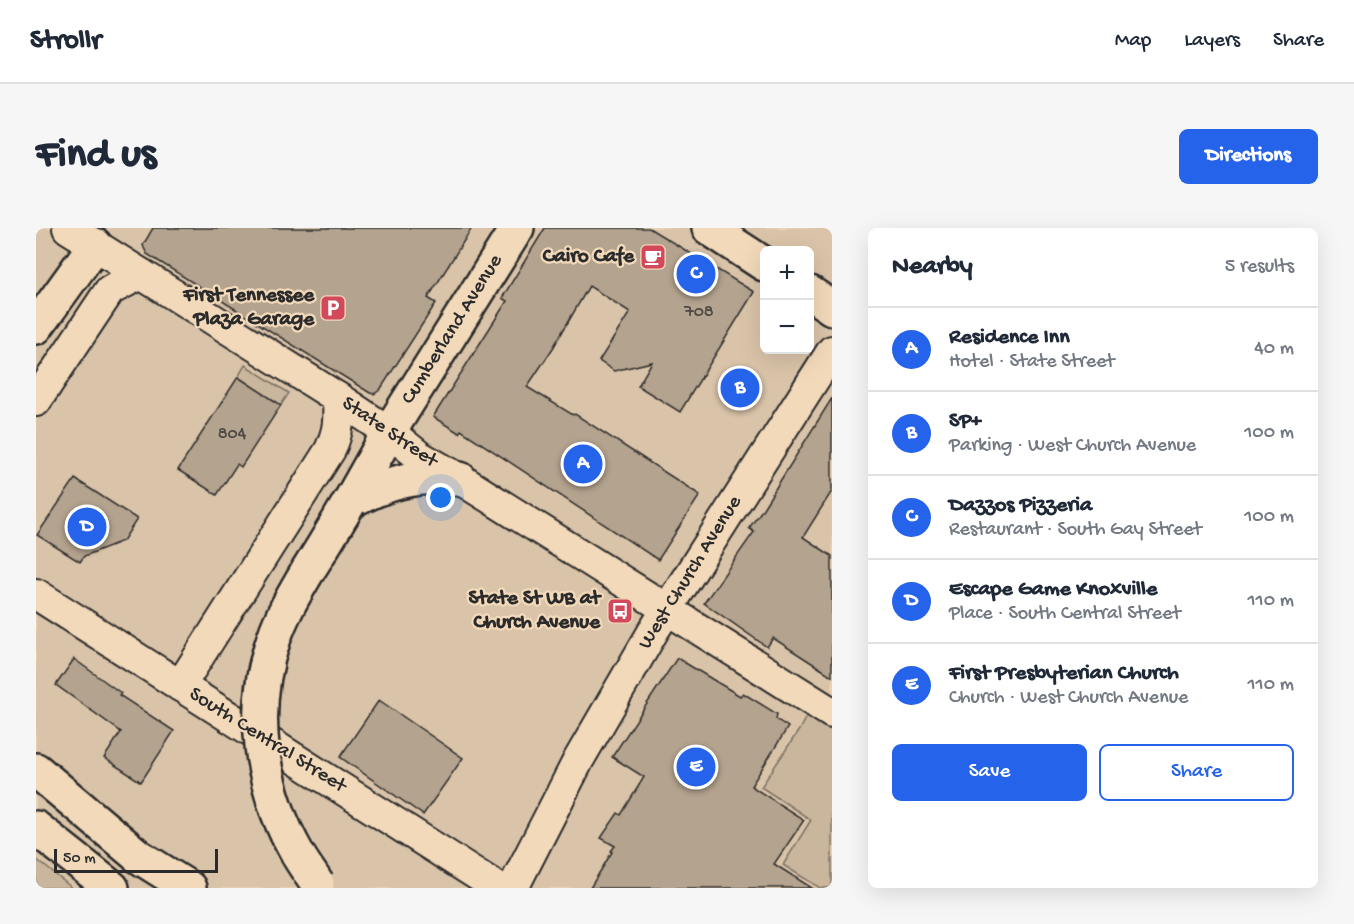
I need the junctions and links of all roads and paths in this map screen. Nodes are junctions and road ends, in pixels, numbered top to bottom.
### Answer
1 (517, 228) edge
2 (709, 228) edge
3 (90, 234) edge
4 (760, 261) edge
5 (141, 274) junction
6 (814, 296) edge
7 (832, 308) edge
8 (36, 327) edge
9 (832, 351) edge
10 (338, 398) junction
11 (36, 401) edge
12 (389, 432) junction
13 (460, 479) junction
14 (349, 503) junction
15 (36, 594) edge
16 (667, 609) junction
17 (180, 686) junction
18 (832, 713) edge
19 (36, 770) edge
20 (36, 828) edge
21 (319, 886) edge
22 (112, 888) edge
23 (189, 888) edge
24 (498, 888) edge
25 (513, 888) edge

1 - 12 main road, Cumberland Avenue
2 - 4 main road
3 - 5 street, State Street
3 - 8 main road
5 - 10 street, State Street
5 - 11 street
6 - 7 main road
9 - 16 street, West Church Avenue
10 - 12 street, State Street
10 - 17 street
12 - 13 street, State Street
12 - 14 main road, Cumberland Avenue
13 - 14 main road
13 - 16 street, State Street
14 - 21 main road, Cumberland Avenue, bridge
15 - 17 street, South Central Street
16 - 18 street, State Street
16 - 25 street, West Church Avenue
17 - 24 street, South Central Street
19 - 23 main road
20 - 22 main road

